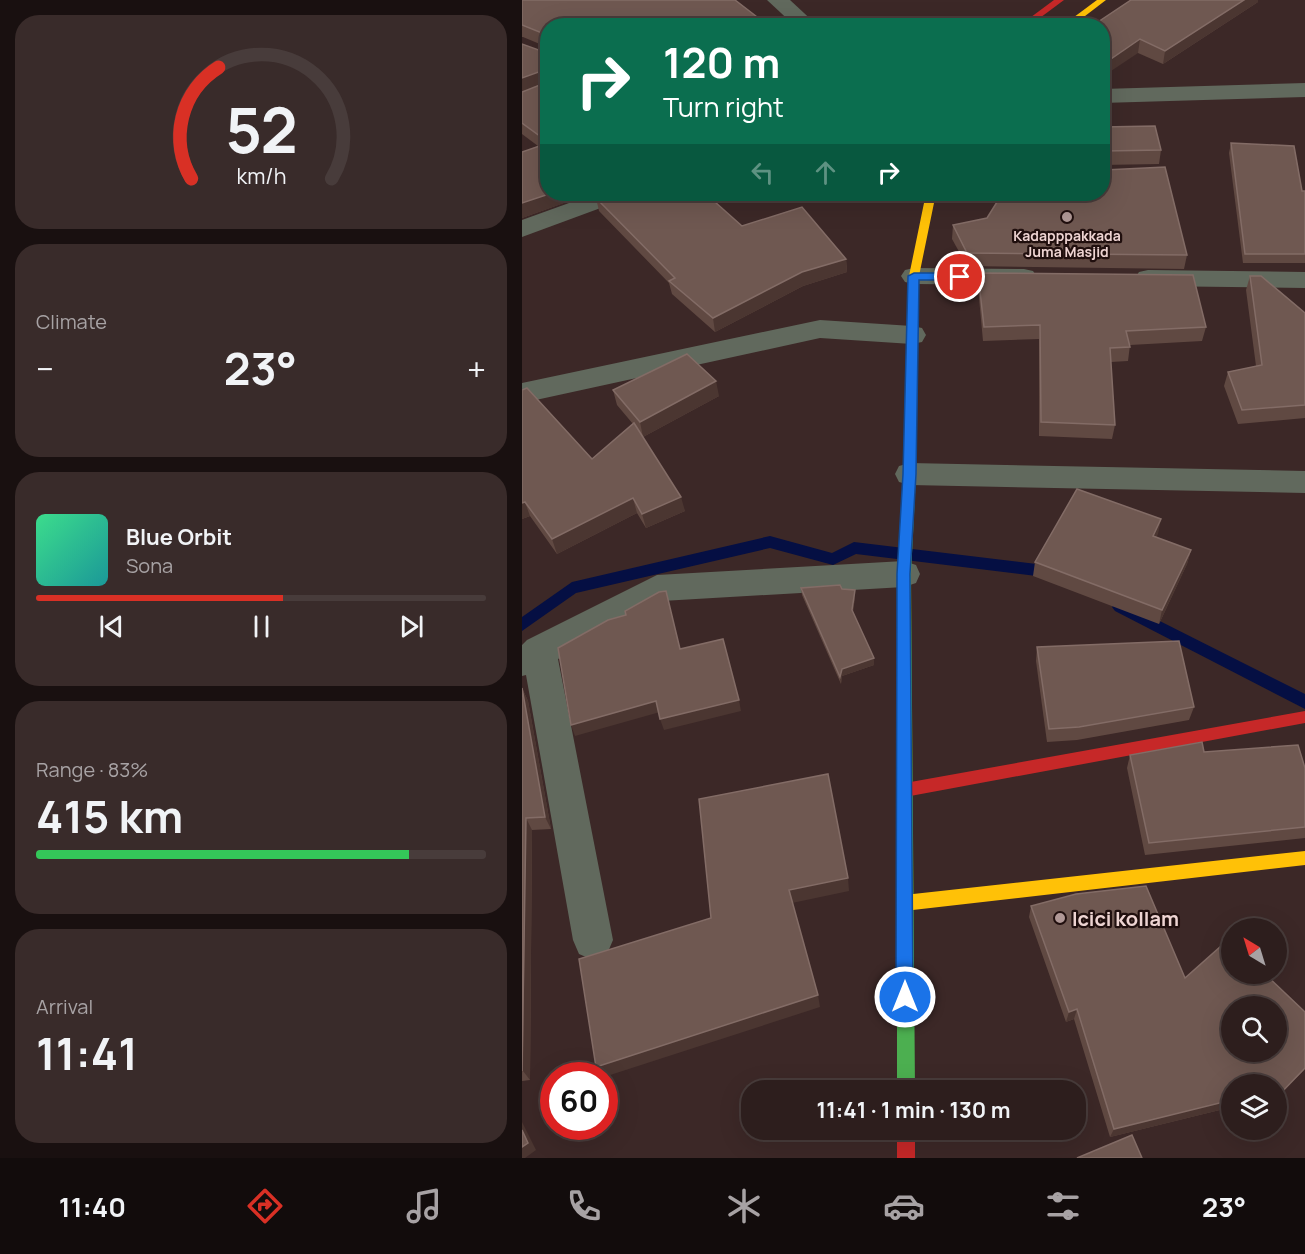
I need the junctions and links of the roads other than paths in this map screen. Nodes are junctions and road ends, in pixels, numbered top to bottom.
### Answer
1 (777, 0) edge
2 (1060, 0) edge
3 (1102, 0) edge
4 (798, 18) edge
5 (1034, 18) edge
6 (1077, 18) edge
7 (1305, 90) edge
8 (1110, 96) edge
9 (597, 201) edge
10 (929, 201) edge
11 (522, 228) edge
12 (914, 276) junction
13 (1044, 277) edge
14 (1127, 278) edge
15 (1305, 280) edge
16 (912, 335) junction
17 (522, 393) edge
18 (910, 474) junction
19 (1305, 482) edge
20 (904, 574) junction
21 (530, 656) edge
22 (1305, 717) edge
23 (905, 790) junction
24 (1305, 858) edge
25 (904, 903) junction
26 (593, 940) dead end
27 (906, 1080) edge
28 (906, 1140) edge
29 (906, 1158) edge

1 - 4 street
2 - 5 main road
3 - 6 main road
7 - 8 street
9 - 11 street
10 - 12 main road
12 - 13 street
12 - 16 main road
14 - 15 street
16 - 17 street
16 - 18 main road
18 - 19 street
18 - 20 main road
20 - 21 street
20 - 23 main road
21 - 26 street
22 - 23 main road
23 - 25 main road
24 - 25 main road
25 - 27 main road
28 - 29 main road

